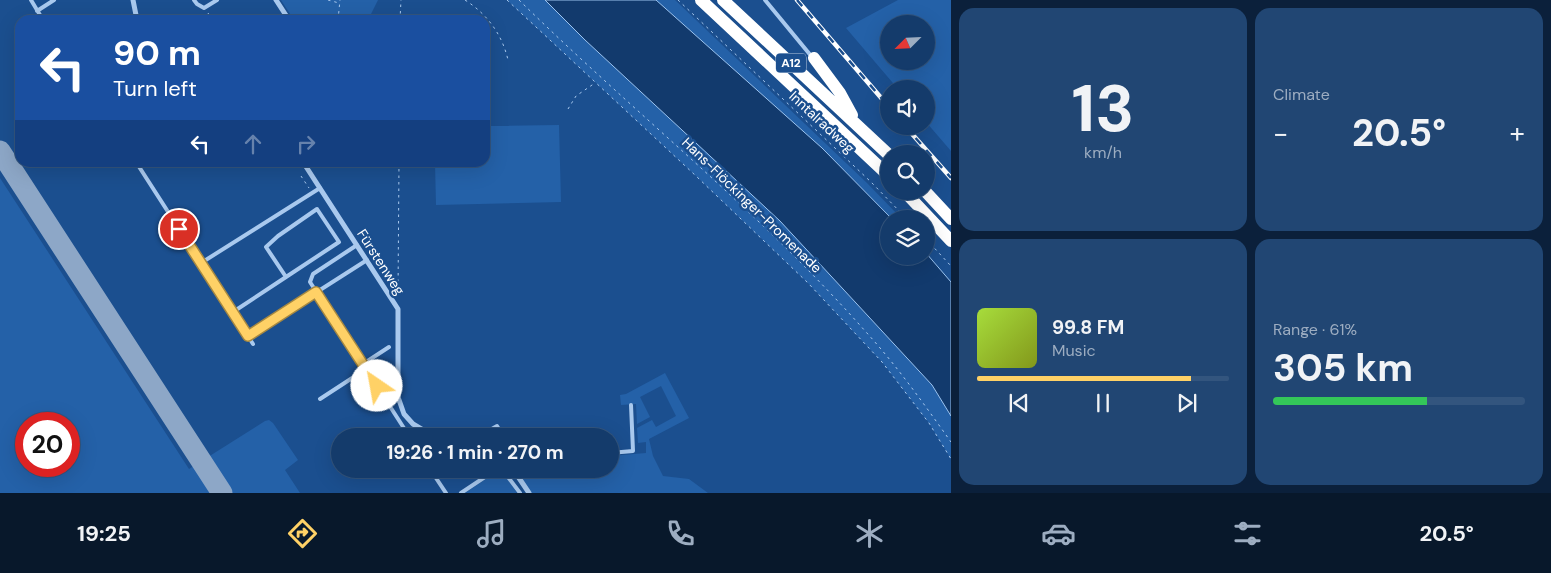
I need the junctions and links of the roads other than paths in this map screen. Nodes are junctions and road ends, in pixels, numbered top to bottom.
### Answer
1 (30, 0) edge
2 (54, 0) edge
3 (133, 0) edge
4 (194, 0) edge
5 (217, 0) edge
6 (276, 0) edge
7 (701, 0) edge
8 (723, 0) edge
9 (765, 0) edge
10 (37, 11) junction
11 (40, 15) edge
12 (136, 15) edge
13 (286, 15) edge
14 (814, 58) joint
15 (858, 126) junction
16 (880, 147) edge
17 (139, 167) edge
18 (306, 167) edge
19 (880, 168) edge
20 (320, 188) junction
21 (912, 200) edge
22 (933, 200) edge
23 (951, 219) edge
24 (951, 241) edge
25 (357, 245) junction
26 (367, 260) junction
27 (201, 263) junction
28 (286, 277) junction
29 (316, 292) junction
30 (233, 312) junction
31 (248, 336) junction
32 (253, 344) dead end
33 (389, 347) dead end
34 (363, 364) junction
35 (366, 369) junction
36 (320, 399) dead end
37 (631, 405) dead end
38 (404, 428) edge
39 (420, 428) edge
40 (619, 452) edge
41 (436, 478) edge
42 (484, 478) edge
43 (509, 478) edge
44 (519, 478) edge
45 (446, 493) edge
46 (461, 493) edge
47 (520, 493) edge
48 (528, 493) edge

1 - 10 lane
2 - 10 lane
3 - 12 street
4 - 5 lane
6 - 13 street
7 - 19 highway, A12
8 - 15 highway, A12
9 - 14 lane
10 - 11 lane
14 - 15 highway
15 - 16 highway, A12
17 - 27 lane
18 - 20 street, Fürstenweg
20 - 25 street, Fürstenweg
20 - 27 lane
21 - 24 highway
22 - 23 highway
25 - 26 street, Fürstenweg
25 - 29 lane
26 - 29 lane
26 - 39 street, Fürstenweg
27 - 30 lane
28 - 28 lane
28 - 30 lane
29 - 31 lane
29 - 34 lane
30 - 31 lane
31 - 32 lane
33 - 34 lane
34 - 35 lane
35 - 36 lane
35 - 38 lane
37 - 40 lane
41 - 45 lane
42 - 46 lane
43 - 47 lane
44 - 48 street

